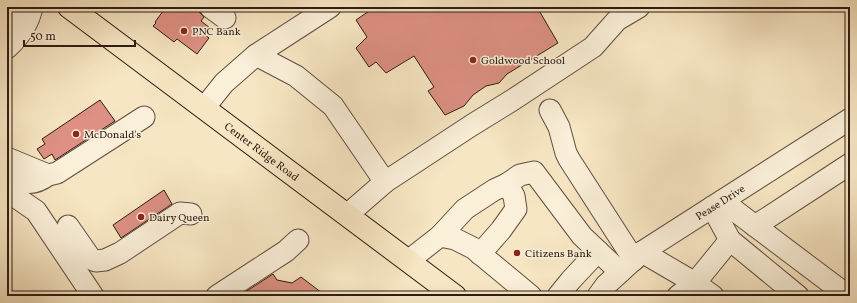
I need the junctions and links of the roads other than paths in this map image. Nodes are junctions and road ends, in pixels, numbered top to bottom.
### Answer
1 (18, 7) edge
2 (32, 7) edge
3 (69, 7) edge
4 (330, 7) edge
5 (639, 7) edge
6 (7, 21) edge
7 (7, 48) edge
8 (256, 55) junction
9 (204, 108) junction
10 (550, 110) dead end
11 (144, 117) dead end
12 (850, 119) edge
13 (7, 158) edge
14 (850, 164) edge
15 (7, 167) edge
16 (48, 176) junction
17 (385, 182) junction
18 (507, 184) junction
19 (7, 191) edge
20 (717, 204) junction
21 (191, 214) dead end
22 (347, 215) junction
23 (68, 226) dead end
24 (755, 226) junction
25 (440, 236) junction
26 (298, 240) dead end
27 (730, 240) junction
28 (598, 251) junction
29 (480, 254) junction
30 (408, 261) junction
31 (632, 261) junction
32 (695, 283) junction
33 (93, 296) edge
34 (217, 296) edge
35 (454, 296) edge
36 (531, 296) edge
37 (558, 296) edge
38 (598, 296) edge
39 (678, 296) edge
40 (713, 296) edge
41 (798, 296) edge
42 (848, 296) edge

1 - 6 street
2 - 7 street
3 - 9 main road, Center Ridge Road
4 - 8 street
5 - 17 street
8 - 9 street
8 - 17 street
9 - 22 main road, Center Ridge Road
10 - 31 street
11 - 16 street
12 - 20 street, Pease Drive
13 - 16 street
14 - 24 street
15 - 16 street
17 - 22 street
18 - 25 street
18 - 28 street
18 - 29 street
19 - 33 street
20 - 24 street
20 - 27 street
20 - 31 street, Pease Drive
21 - 23 street
22 - 30 main road, Center Ridge Road
24 - 42 street
25 - 29 street
25 - 30 street
26 - 34 street
27 - 32 street
27 - 41 street
28 - 31 street
28 - 37 street
29 - 36 street
30 - 35 main road, Center Ridge Road
31 - 32 street
31 - 38 street, Pease Drive
32 - 39 street
32 - 40 street

